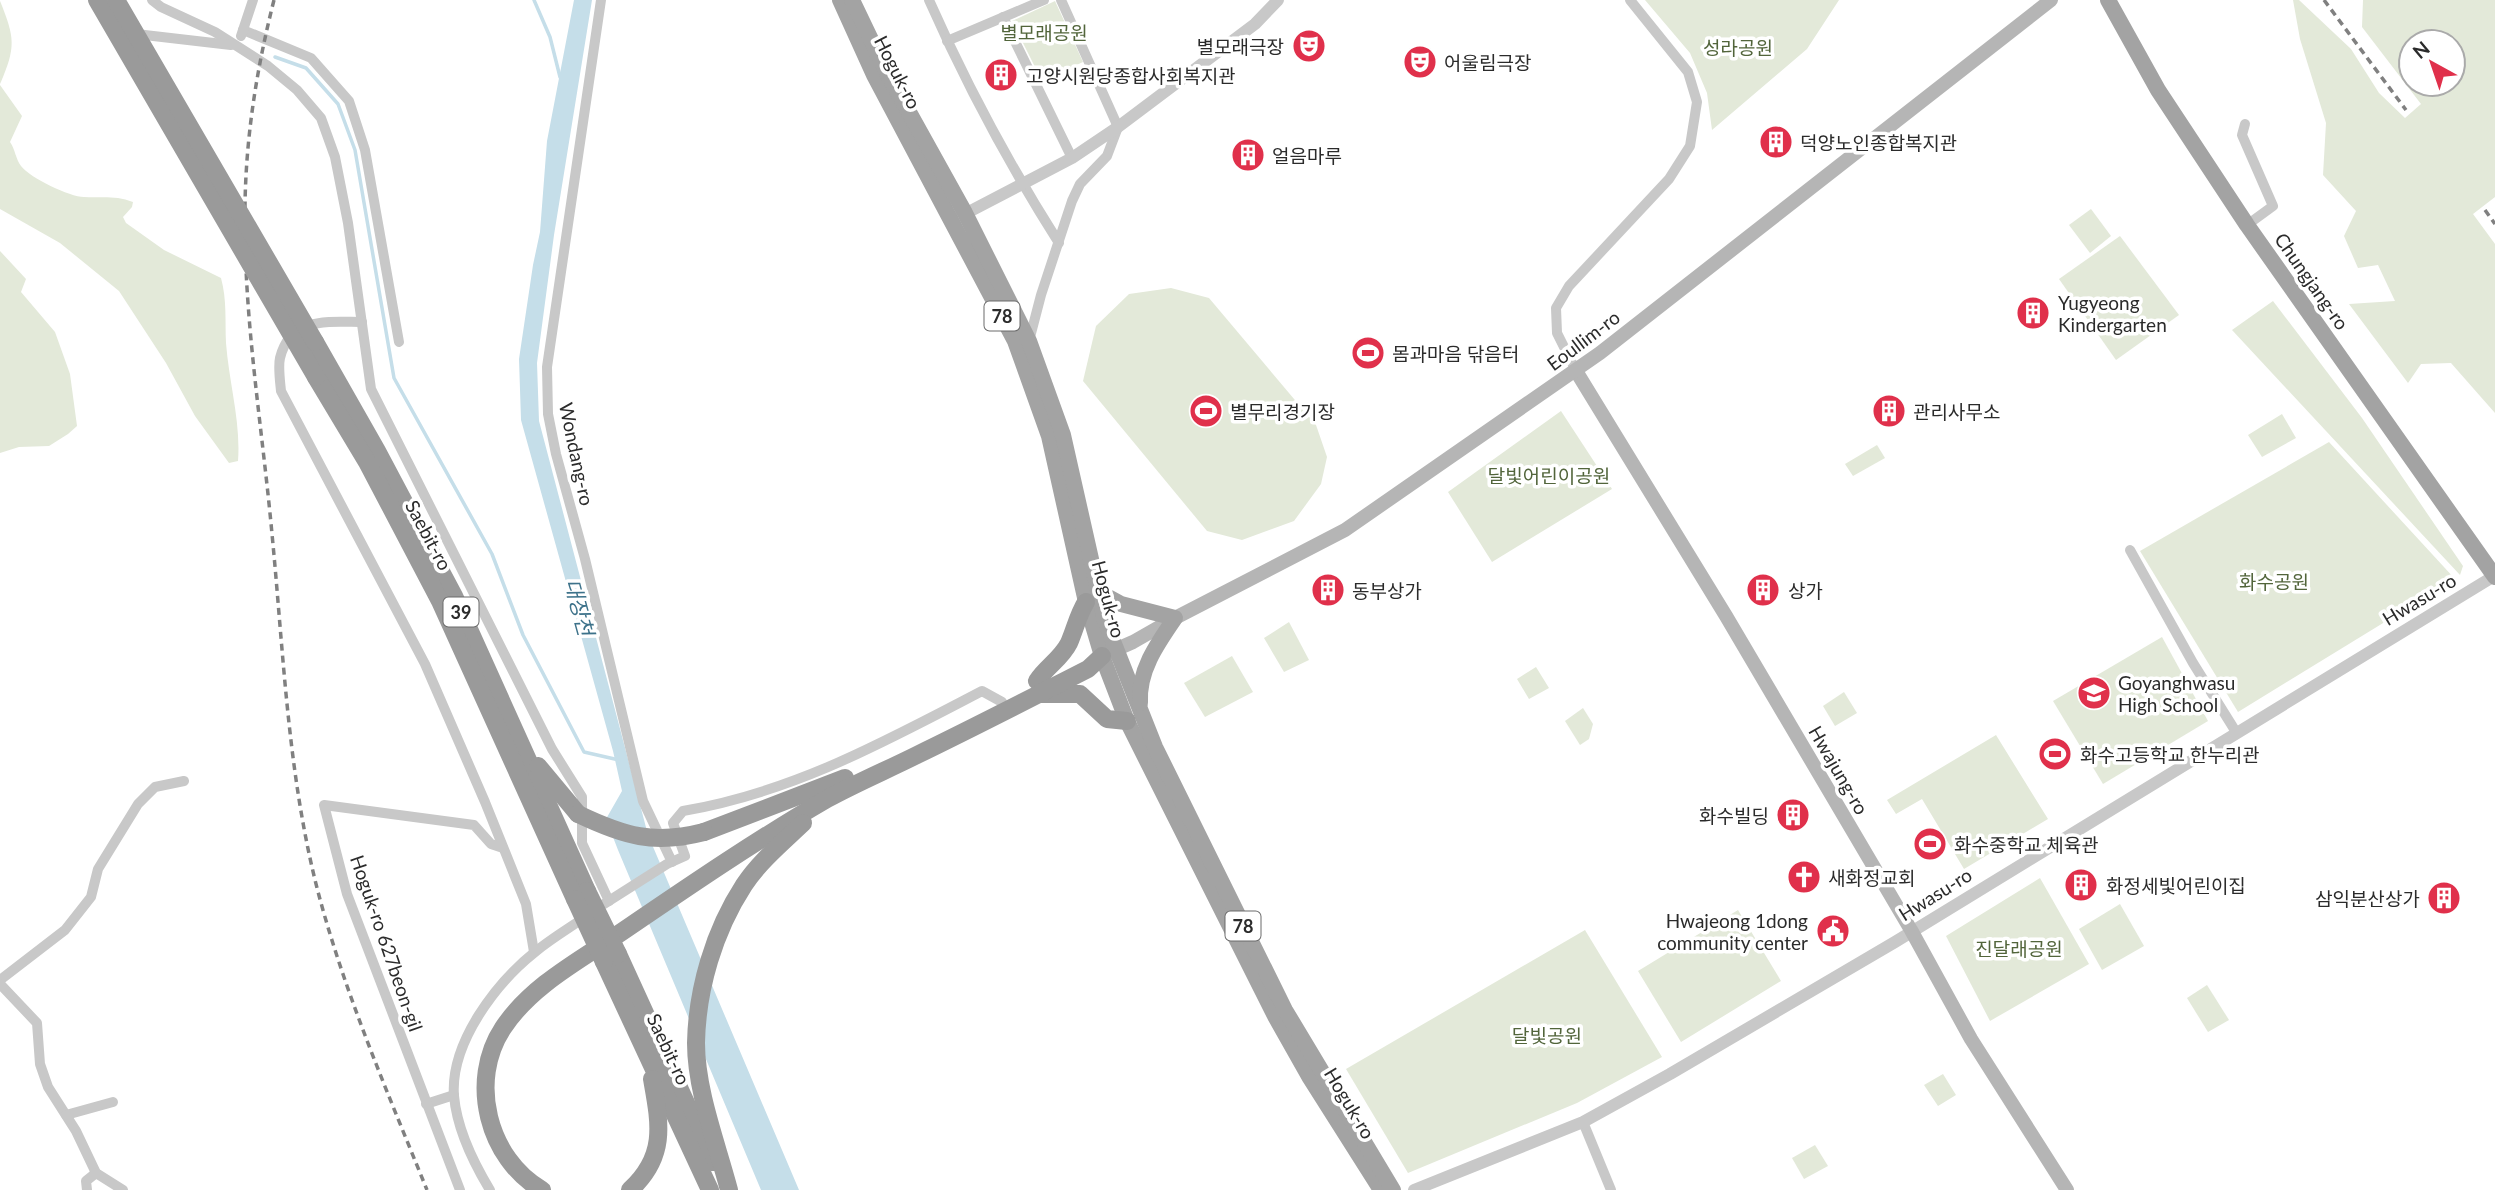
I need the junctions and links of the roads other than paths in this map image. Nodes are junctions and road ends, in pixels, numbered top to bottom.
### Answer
1 (86, 0) edge
2 (97, 0) edge
3 (116, 0) edge
4 (152, 0) edge
5 (253, 0) edge
6 (601, 0) edge
7 (840, 0) edge
8 (852, 0) edge
9 (929, 0) edge
10 (1044, 0) edge
11 (1061, 0) edge
12 (1278, 0) edge
13 (1630, 0) edge
14 (2051, 0) edge
15 (2108, 0) edge
16 (1003, 17) junction
17 (243, 30) junction
18 (947, 41) junction
19 (238, 46) junction
20 (2245, 124) dead end
21 (1118, 127) junction
22 (1073, 158) junction
23 (1022, 185) junction
24 (959, 217) junction
25 (2247, 225) junction
26 (1059, 243) junction
27 (362, 322) junction
28 (1029, 341) junction
29 (399, 342) dead end
30 (1576, 371) junction
31 (2130, 550) dead end
32 (2494, 576) edge
33 (1092, 597) junction
34 (1175, 618) junction
35 (1109, 653) junction
36 (1038, 688) junction
37 (1002, 702) junction
38 (1134, 715) junction
39 (2236, 732) junction
40 (521, 745) junction
41 (877, 762) junction
42 (184, 780) dead end
43 (828, 799) junction
44 (503, 848) junction
45 (669, 863) junction
46 (713, 865) junction
47 (581, 895) junction
48 (609, 901) junction
49 (1911, 930) junction
50 (617, 931) junction
51 (534, 952) junction
52 (611, 958) junction
53 (0, 982) edge
54 (648, 1055) junction
55 (454, 1095) junction
56 (113, 1102) dead end
57 (426, 1104) junction
58 (66, 1115) junction
59 (1583, 1122) junction
60 (96, 1173) junction
61 (87, 1190) edge
62 (123, 1190) edge
63 (460, 1190) edge
64 (490, 1190) edge
65 (529, 1190) edge
66 (542, 1190) edge
67 (630, 1190) edge
68 (710, 1190) edge
69 (728, 1190) edge
70 (1381, 1190) edge
71 (1393, 1190) edge
72 (1414, 1190) edge
73 (1611, 1190) edge
74 (2067, 1190) edge

1 - 19 street
2 - 47 highway, Saebit-ro / 39, bridge
3 - 40 highway, Saebit-ro / 39, bridge
4 - 19 street
5 - 17 street
6 - 45 street, Wondang-ro
7 - 24 main road, Hoguk-ro / 78
8 - 24 main road, Hoguk-ro / 78
9 - 18 street
10 - 16 street
11 - 21 street
12 - 21 street
13 - 30 street
14 - 30 main road, Eoullim-ro
15 - 25 main road, Chungjang-ro
16 - 18 street
16 - 22 street
17 - 19 street
17 - 29 street
18 - 23 street
19 - 27 street
20 - 25 street
21 - 22 street
21 - 26 street
22 - 23 street
23 - 24 street
23 - 26 street
24 - 28 main road, Hoguk-ro / 78
24 - 33 main road, Hoguk-ro / 78
25 - 32 main road, Chungjang-ro
26 - 28 street
27 - 44 street
27 - 48 street
28 - 33 main road, Hoguk-ro / 78
30 - 34 main road, Eoullim-ro
30 - 49 main road, Hwajung-ro
31 - 39 street
32 - 39 street, Hwasu-ro
33 - 34 main road
33 - 35 main road, Hoguk-ro / 78
33 - 36 highway
34 - 35 main road, Eoullim-ro
34 - 38 main road
35 - 36 highway
35 - 38 main road, Hoguk-ro / 78
36 - 37 highway
36 - 38 highway
36 - 43 highway
37 - 41 highway
37 - 45 street
38 - 70 main road, Hoguk-ro / 78
38 - 71 main road, Hoguk-ro / 78
39 - 49 street, Hwasu-ro
40 - 41 highway, bridge
40 - 47 highway, Saebit-ro / 39
41 - 46 highway
42 - 53 street
43 - 46 highway
43 - 69 highway
44 - 51 street
44 - 57 street, Hoguk-ro 627beon-gil
45 - 48 street
46 - 50 highway
47 - 52 highway, Saebit-ro / 39, bridge
48 - 51 street
49 - 59 street, Hwasu-ro
49 - 74 main road, Hwajung-ro
50 - 65 highway
50 - 66 highway
51 - 55 street
52 - 54 highway, Saebit-ro / 39
52 - 69 highway, Saebit-ro / 39
53 - 58 street
54 - 67 highway
54 - 68 highway, Saebit-ro / 39
55 - 57 street
55 - 64 street
56 - 58 street
57 - 63 street, Hoguk-ro 627beon-gil
58 - 60 street
59 - 72 street, Hwasu-ro
59 - 73 street
60 - 61 street
60 - 62 street

